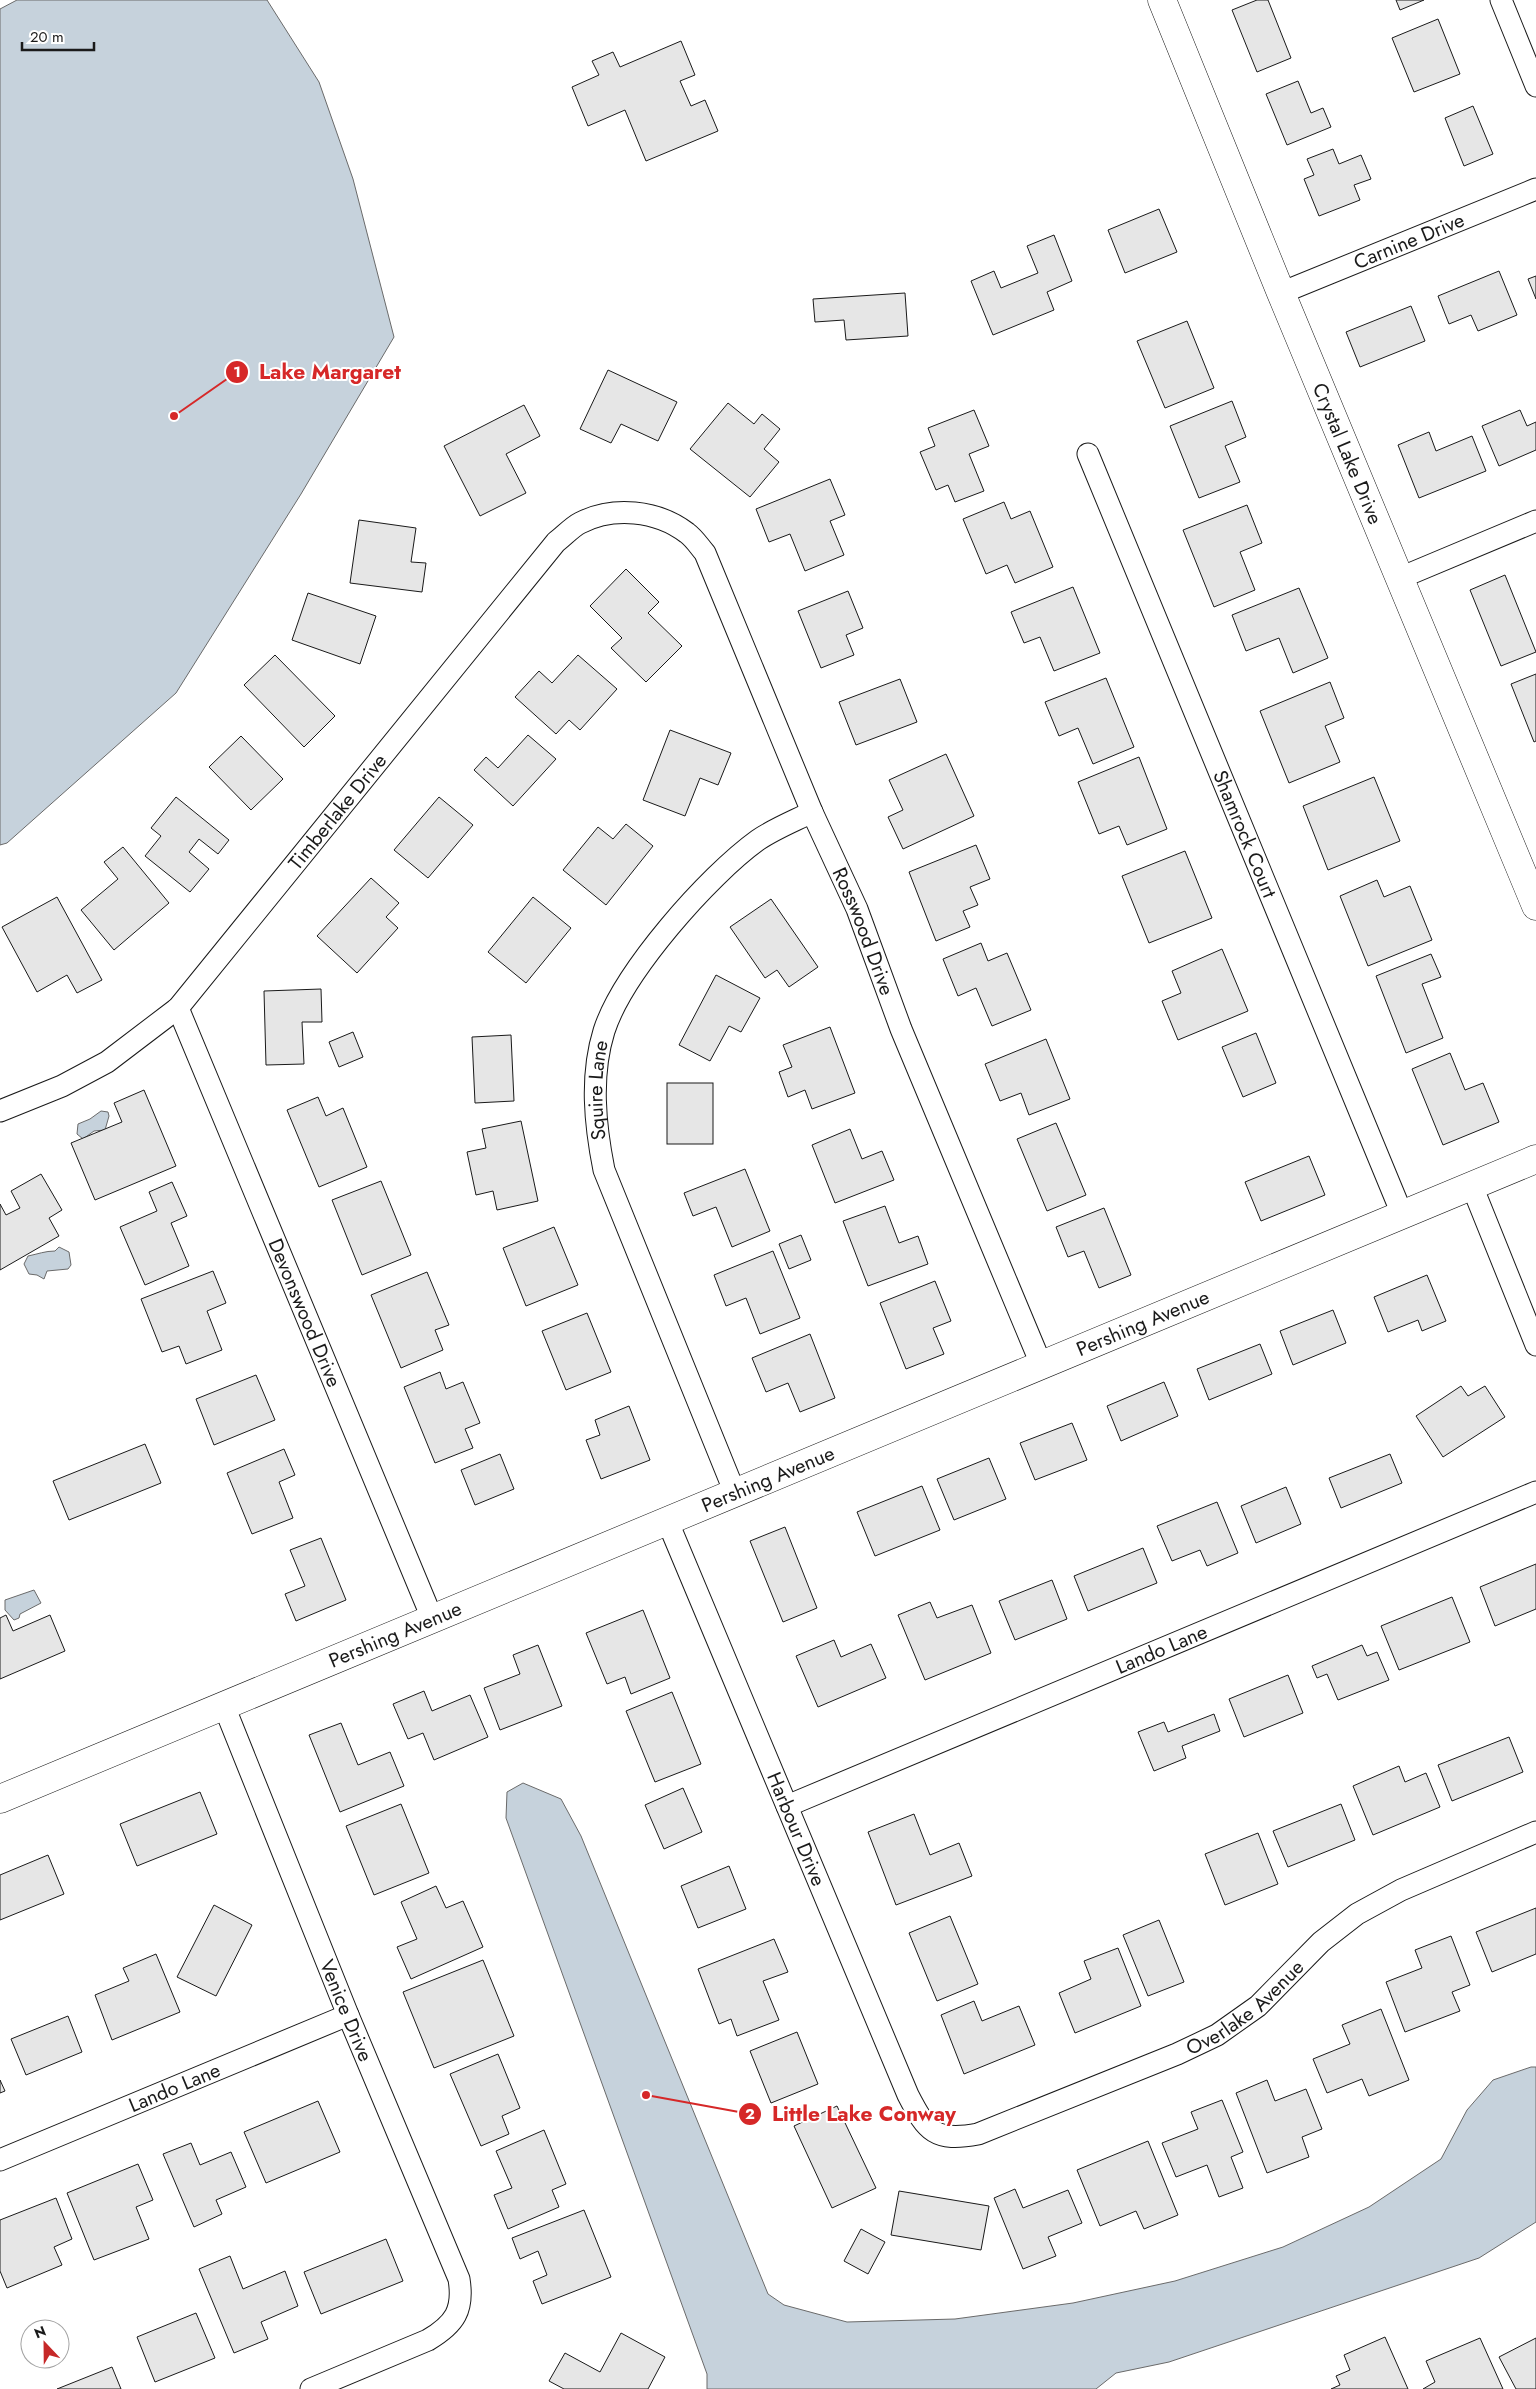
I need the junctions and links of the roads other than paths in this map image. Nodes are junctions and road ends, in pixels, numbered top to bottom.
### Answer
1 (1162, 0) edge
2 (1501, 0) edge
3 (1536, 86) edge
4 (1536, 189) edge
5 (1281, 293) junction
6 (1088, 454) dead end
7 (660, 518) joint
8 (1536, 521) edge
9 (1400, 578) junction
10 (812, 812) junction
11 (1536, 906) edge
12 (178, 1008) junction
13 (0, 1111) edge
14 (1536, 1159) edge
15 (1472, 1186) junction
16 (1402, 1214) junction
17 (1536, 1345) edge
18 (1041, 1364) junction
19 (1536, 1492) edge
20 (735, 1493) junction
21 (668, 1520) junction
22 (432, 1618) junction
23 (224, 1706) junction
24 (0, 1799) edge
25 (787, 1806) junction
26 (1536, 1832) edge
27 (348, 2014) junction
28 (933, 2133) joint
29 (0, 2160) edge
30 (311, 2389) edge

1 - 5 street, Crystal Lake Drive
2 - 3 street
4 - 5 street, Carnine Drive
5 - 9 street, Crystal Lake Drive
6 - 16 street, Shamrock Court
7 - 10 street, Rosswood Drive
7 - 12 street, Timberlake Drive
8 - 9 street
9 - 11 street, Crystal Lake Drive
10 - 18 street, Rosswood Drive
10 - 20 street, Squire Lane
12 - 13 street, Timberlake Drive
12 - 22 street, Devonswood Drive
14 - 15 street, Pershing Avenue
15 - 16 street, Pershing Avenue
15 - 17 street
16 - 18 street, Pershing Avenue
18 - 20 street, Pershing Avenue
19 - 25 street, Lando Lane
20 - 21 street, Pershing Avenue
21 - 22 street, Pershing Avenue
21 - 25 street, Harbour Drive
22 - 23 street, Pershing Avenue
23 - 24 street, Pershing Avenue
23 - 27 street, Venice Drive
25 - 28 street, Harbour Drive
26 - 28 street, Overlake Avenue
27 - 29 street, Lando Lane
27 - 30 street, Venice Drive

